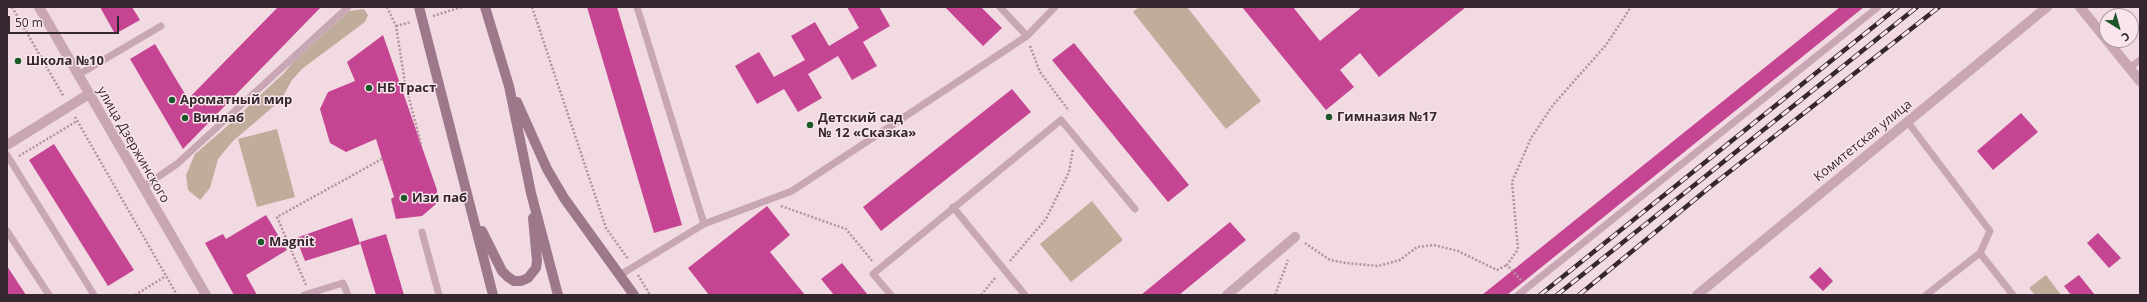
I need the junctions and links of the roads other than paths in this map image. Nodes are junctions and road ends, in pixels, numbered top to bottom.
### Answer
1 (39, 7) edge
2 (348, 7) edge
3 (414, 7) edge
4 (419, 7) edge
5 (485, 7) edge
6 (637, 7) edge
7 (1000, 7) edge
8 (1055, 7) edge
9 (1878, 7) edge
10 (2047, 7) edge
11 (2080, 7) edge
12 (422, 19) junction
13 (161, 26) dead end
14 (1027, 36) junction
15 (2140, 60) edge
16 (2129, 68) junction
17 (78, 75) junction
18 (2140, 81) edge
19 (509, 86) junction
20 (89, 94) junction
21 (1907, 121) junction
22 (7, 145) edge
23 (9, 158) edge
24 (143, 187) junction
25 (531, 192) junction
26 (953, 207) junction
27 (1135, 209) dead end
28 (474, 214) junction
29 (704, 224) junction
30 (7, 231) edge
31 (422, 232) dead end
32 (1295, 237) road end
33 (1980, 253) junction
34 (488, 275) junction
35 (620, 275) junction
36 (307, 294) edge
37 (49, 295) edge
38 (94, 295) edge
39 (205, 295) edge
40 (348, 295) edge
41 (439, 295) edge
42 (489, 295) edge
43 (493, 295) edge
44 (558, 295) edge
45 (634, 295) edge
46 (891, 295) edge
47 (1025, 295) edge
48 (1226, 295) edge
49 (1518, 295) edge
50 (1697, 295) edge
51 (1926, 295) edge
52 (2013, 295) edge

1 - 17 street, улица Дзержинского
2 - 24 lane
3 - 12 main road
4 - 12 main road
5 - 19 main road
6 - 29 lane
7 - 14 lane
8 - 14 lane
9 - 49 lane
10 - 21 street, Комитетская улица
11 - 16 street
12 - 28 main road
13 - 17 lane
14 - 29 lane
15 - 16 lane
16 - 18 street
17 - 20 street, улица Дзержинского
19 - 25 main road
19 - 35 main road
20 - 22 street
20 - 24 street, улица Дзержинского
21 - 33 lane
21 - 50 street, Комитетская улица
23 - 38 lane
24 - 39 street, улица Дзержинского
25 - 28 main road
25 - 44 main road
26 - 27 lane
26 - 46 lane
26 - 47 lane
28 - 34 main road
29 - 35 lane
30 - 37 lane
31 - 41 lane
32 - 48 street
33 - 51 lane
33 - 52 lane
34 - 42 main road
34 - 43 main road
35 - 45 main road
36 - 40 lane

